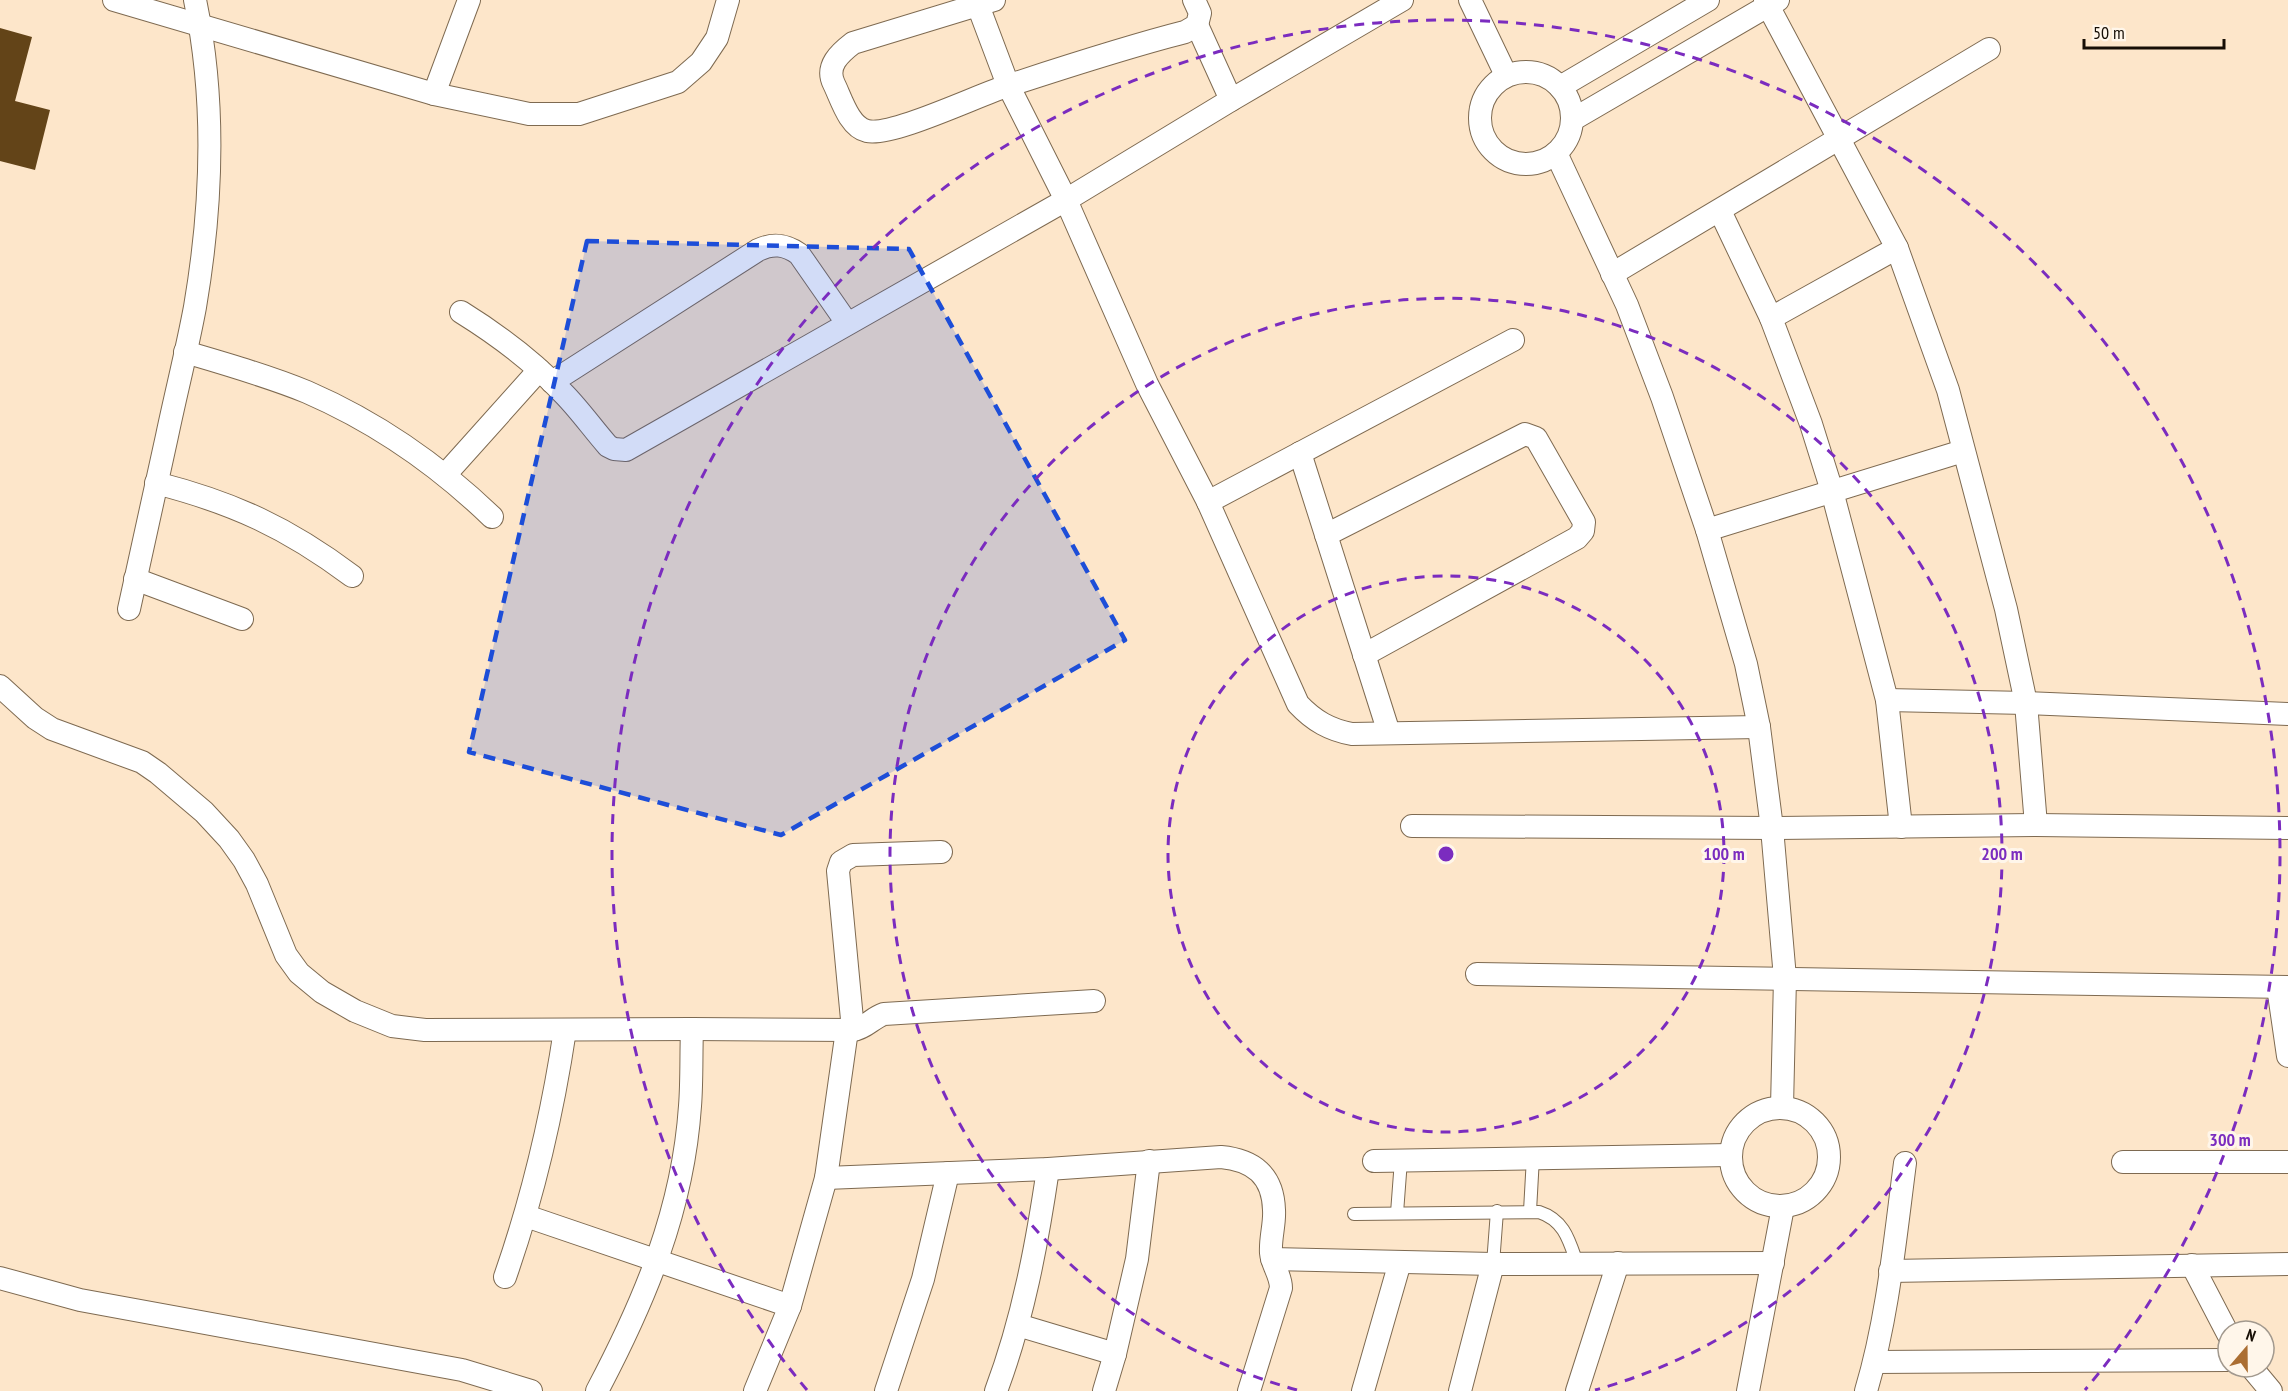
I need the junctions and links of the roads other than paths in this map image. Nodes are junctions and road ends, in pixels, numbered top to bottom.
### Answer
1 (114, 0) edge
2 (195, 0) edge
3 (469, 0) edge
4 (728, 0) edge
5 (1194, 0) edge
6 (1402, 0) edge
7 (1470, 0) edge
8 (1708, 0) edge
9 (983, 2) edge
10 (1770, 2) edge
11 (1197, 25) junction
12 (200, 26) junction
13 (1989, 49) dead end
14 (1506, 75) junction
15 (1008, 85) junction
16 (1560, 87) junction
17 (434, 94) junction
18 (1230, 100) junction
19 (1572, 120) junction
20 (1840, 140) junction
21 (1556, 153) junction
22 (1066, 200) junction
23 (1720, 211) junction
24 (1897, 248) junction
25 (1612, 274) junction
26 (461, 312) dead end
27 (1771, 318) junction
28 (847, 323) junction
29 (1513, 340) dead end
30 (185, 352) junction
31 (545, 376) junction
32 (1963, 451) junction
33 (1300, 453) junction
34 (445, 475) junction
35 (156, 483) junction
36 (1832, 491) junction
37 (1208, 502) junction
38 (492, 517) dead end
39 (1707, 530) junction
40 (1326, 535) junction
41 (352, 576) dead end
42 (135, 579) junction
43 (129, 609) dead end
44 (242, 619) dead end
45 (1364, 655) junction
46 (0, 686) edge
47 (1887, 700) junction
48 (2026, 703) junction
49 (2288, 714) edge
50 (1759, 727) junction
51 (1389, 734) junction
52 (2036, 825) junction
53 (1412, 826) dead end
54 (1901, 827) junction
55 (1772, 828) junction
56 (2288, 828) edge
57 (940, 852) dead end
58 (1477, 974) dead end
59 (1785, 978) junction
60 (2283, 987) edge
61 (1094, 1001) dead end
62 (692, 1029) junction
63 (565, 1030) junction
64 (850, 1030) junction
65 (2288, 1056) edge
66 (1782, 1107) junction
67 (1730, 1155) junction
68 (1533, 1157) junction
69 (1401, 1160) junction
70 (1149, 1161) junction
71 (1374, 1161) dead end
72 (2123, 1162) dead end
73 (2288, 1162) edge
74 (1905, 1163) dead end
75 (1048, 1168) junction
76 (948, 1173) junction
77 (825, 1178) junction
78 (1783, 1207) junction
79 (1497, 1211) junction
80 (1530, 1211) junction
81 (1397, 1213) junction
82 (1353, 1214) dead end
83 (526, 1216) junction
84 (1272, 1258) junction
85 (658, 1261) junction
86 (1400, 1262) junction
87 (1577, 1263) junction
88 (1618, 1263) junction
89 (1773, 1263) junction
90 (2288, 1263) edge
91 (1493, 1264) junction
92 (2192, 1265) junction
93 (1890, 1271) junction
94 (505, 1277) dead end
95 (0, 1278) edge
96 (790, 1306) junction
97 (2218, 1319) edge
98 (1018, 1325) junction
99 (1116, 1354) junction
100 (2216, 1360) edge
101 (1875, 1362) junction
102 (2261, 1379) edge
103 (531, 1391) edge
104 (597, 1391) edge
105 (755, 1391) edge
106 (886, 1391) edge
107 (996, 1391) edge
108 (1104, 1391) edge
109 (1249, 1391) edge
110 (1363, 1391) edge
111 (1460, 1391) edge
112 (1577, 1391) edge
113 (1748, 1391) edge
114 (1866, 1391) edge
115 (2271, 1391) edge

1 - 12 street
2 - 12 street
3 - 17 street
4 - 17 street
5 - 11 street
6 - 18 street
7 - 14 street
8 - 16 street
9 - 15 street
9 - 15 street
10 - 19 street
10 - 20 street
11 - 15 street
11 - 18 street
12 - 17 street
12 - 30 street
13 - 20 street
14 - 16 street
14 - 21 street
15 - 22 street
16 - 19 street
18 - 22 street
19 - 21 street
20 - 23 street
20 - 24 street
21 - 25 street
22 - 28 street
22 - 37 street
23 - 25 street
23 - 27 street
24 - 27 street
24 - 32 street
25 - 39 street
26 - 31 street
27 - 36 street
28 - 31 street
28 - 31 street
29 - 33 street
30 - 34 street
30 - 35 street
31 - 34 street
32 - 36 street
32 - 48 street
33 - 37 street
33 - 40 street
34 - 38 street
35 - 41 street
35 - 42 street
36 - 39 street
36 - 47 street
37 - 51 street
39 - 50 street
40 - 45 street
40 - 45 street
42 - 43 street
42 - 44 street
45 - 51 street
46 - 63 street
47 - 48 street
47 - 54 street
48 - 49 street
48 - 52 street
50 - 51 street
50 - 55 street
52 - 54 street
52 - 56 street
53 - 55 street
54 - 55 street
55 - 59 street
57 - 64 street
58 - 59 street
59 - 60 street
59 - 66 street
60 - 65 street
61 - 64 street
62 - 63 street
62 - 64 street
62 - 85 street
63 - 83 street
64 - 77 street
66 - 67 street
66 - 78 street
67 - 68 street
67 - 78 street
68 - 69 street
68 - 80 lane
69 - 71 street
69 - 81 lane
70 - 75 street
70 - 84 street
70 - 99 street
72 - 73 street
74 - 93 street
75 - 76 street
75 - 98 street
76 - 77 street
76 - 106 street
77 - 96 street
78 - 89 street
79 - 80 lane
79 - 81 lane
79 - 91 lane
80 - 87 lane
81 - 82 lane
83 - 85 street
83 - 94 street
84 - 86 street
84 - 109 street
85 - 96 street
85 - 104 street
86 - 91 street
86 - 110 street
87 - 88 street
87 - 91 street
88 - 89 street
88 - 112 street
89 - 113 street
90 - 92 street
91 - 111 street
92 - 93 street
92 - 97 street
93 - 101 street
95 - 103 street
96 - 105 street
98 - 99 street
98 - 107 street
99 - 108 street
100 - 101 street
101 - 114 street
102 - 115 street

